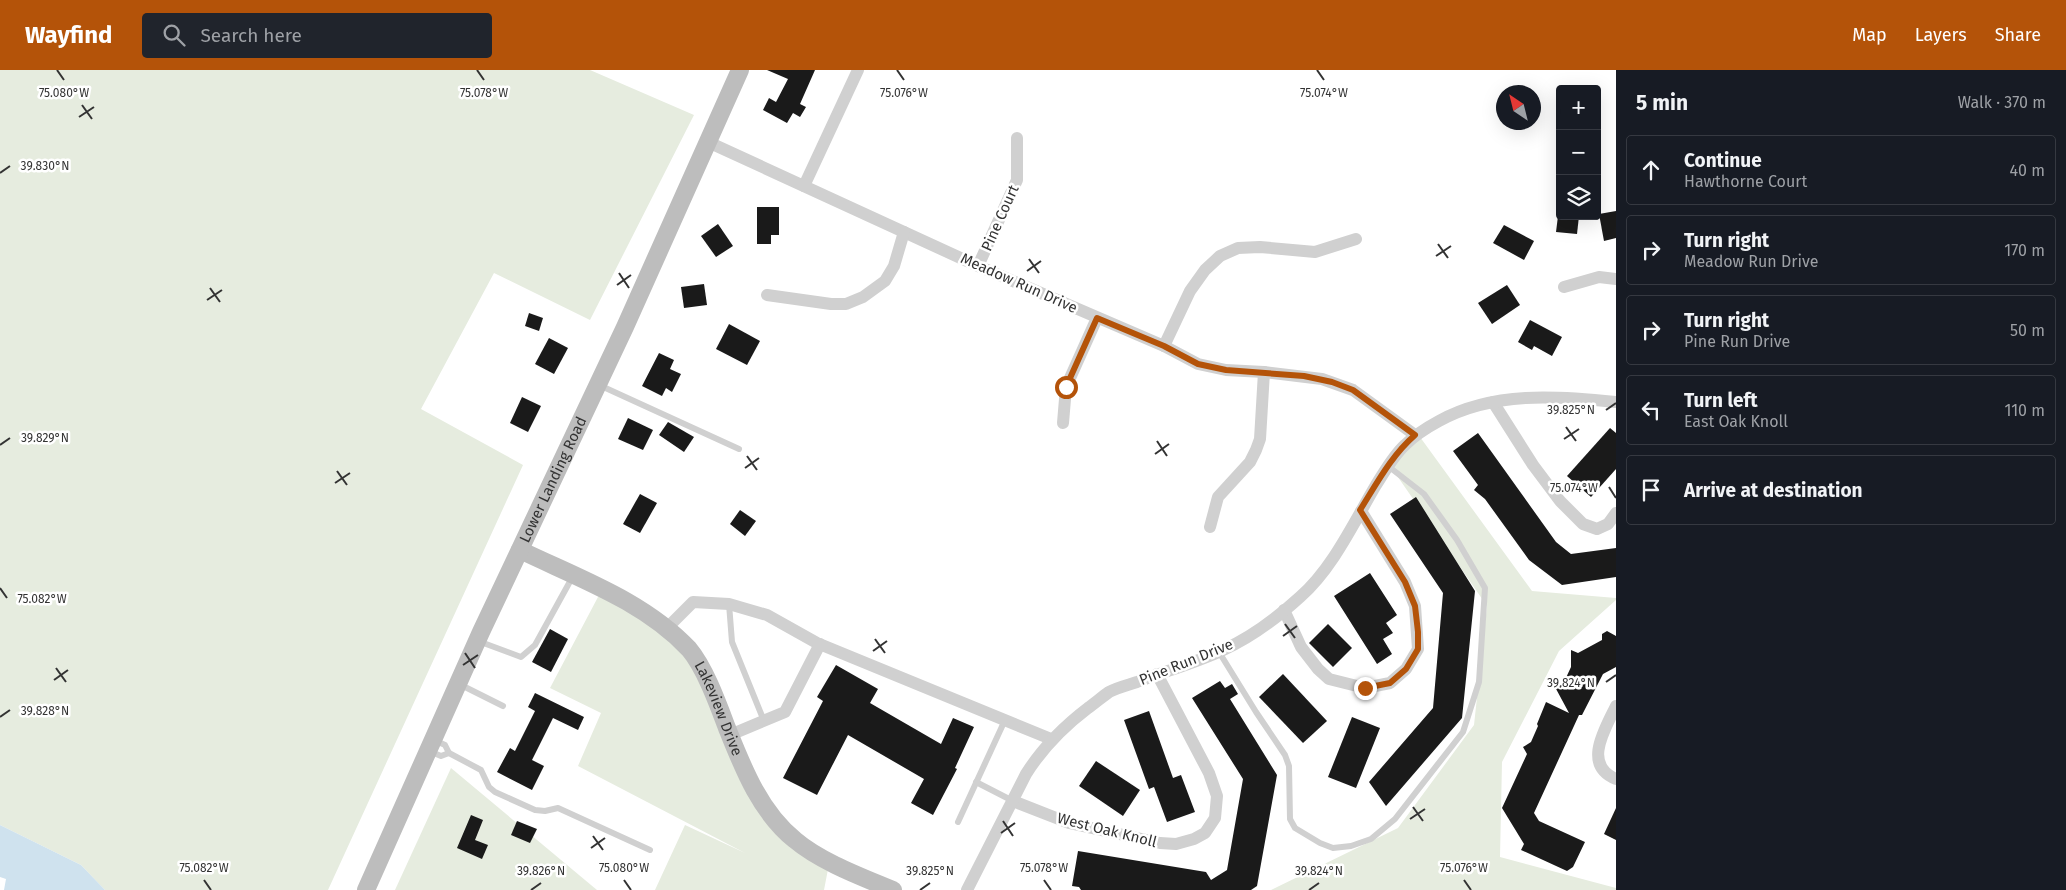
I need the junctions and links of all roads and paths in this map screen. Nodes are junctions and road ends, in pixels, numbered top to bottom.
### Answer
1 (740, 70) edge
2 (858, 70) edge
3 (1017, 138) dead end
4 (708, 142) junction
5 (804, 186) junction
6 (904, 232) junction
7 (1356, 240) dead end
8 (978, 266) junction
9 (1616, 279) edge
10 (1564, 287) dead end
11 (767, 295) dead end
12 (1097, 318) junction
13 (1164, 346) junction
14 (1264, 372) junction
15 (598, 384) junction
16 (1493, 402) junction
17 (1616, 402) edge
18 (1063, 423) dead end
19 (1415, 435) junction
20 (739, 449) dead end
21 (1388, 466) junction
22 (1360, 510) junction
23 (1616, 513) edge
24 (1210, 527) dead end
25 (520, 550) junction
26 (574, 576) junction
27 (729, 604) junction
28 (1284, 610) junction
29 (667, 628) junction
30 (477, 641) junction
31 (820, 644) junction
32 (1219, 652) junction
33 (1157, 674) junction
34 (458, 683) junction
35 (503, 706) dead end
36 (1616, 706) edge
37 (1005, 720) junction
38 (764, 721) junction
39 (730, 735) junction
40 (1051, 739) junction
41 (430, 745) junction
42 (449, 754) junction
43 (1616, 779) edge
44 (976, 782) junction
45 (1013, 801) junction
46 (958, 822) dead end
47 (650, 850) dead end
48 (366, 890) edge
49 (893, 890) edge
50 (967, 890) edge

1 - 4 main road, Lower Landing Road
2 - 5 street
3 - 8 street, Pine Court
4 - 5 street, Meadow Run Drive
4 - 15 main road, Lower Landing Road
5 - 6 street, Meadow Run Drive
6 - 8 street, Meadow Run Drive
6 - 11 street
7 - 13 street
8 - 12 street, Meadow Run Drive
9 - 10 street
12 - 13 street, Meadow Run Drive
12 - 18 street
13 - 14 street, Meadow Run Drive
14 - 19 street, Meadow Run Drive
14 - 24 street
15 - 20 lane
15 - 25 main road, Lower Landing Road
16 - 17 street, Pine Run Drive
16 - 19 street, Pine Run Drive
16 - 23 street
19 - 21 street, Pine Run Drive
21 - 22 street, Pine Run Drive
21 - 32 lane
22 - 28 street, Pine Run Drive
22 - 28 street
25 - 26 main road, Lakeview Drive
25 - 30 main road, Lower Landing Road
26 - 29 main road, Lakeview Drive
26 - 30 lane
27 - 29 street
27 - 31 street
27 - 38 lane
28 - 32 street, Pine Run Drive
29 - 39 main road, Lakeview Drive
30 - 34 main road, Lower Landing Road
31 - 37 street
31 - 38 street
32 - 33 street, Pine Run Drive
33 - 40 street, Pine Run Drive
33 - 45 street, West Oak Knoll
34 - 35 lane
34 - 41 main road, Lower Landing Road
36 - 43 street
37 - 40 street
37 - 44 lane
38 - 39 street
39 - 49 main road, Lakeview Drive
40 - 45 street, Pine Run Drive
41 - 42 lane
41 - 42 lane
41 - 48 main road, Lower Landing Road
42 - 47 lane
44 - 45 lane
44 - 46 lane
45 - 50 street, Pine Run Drive

